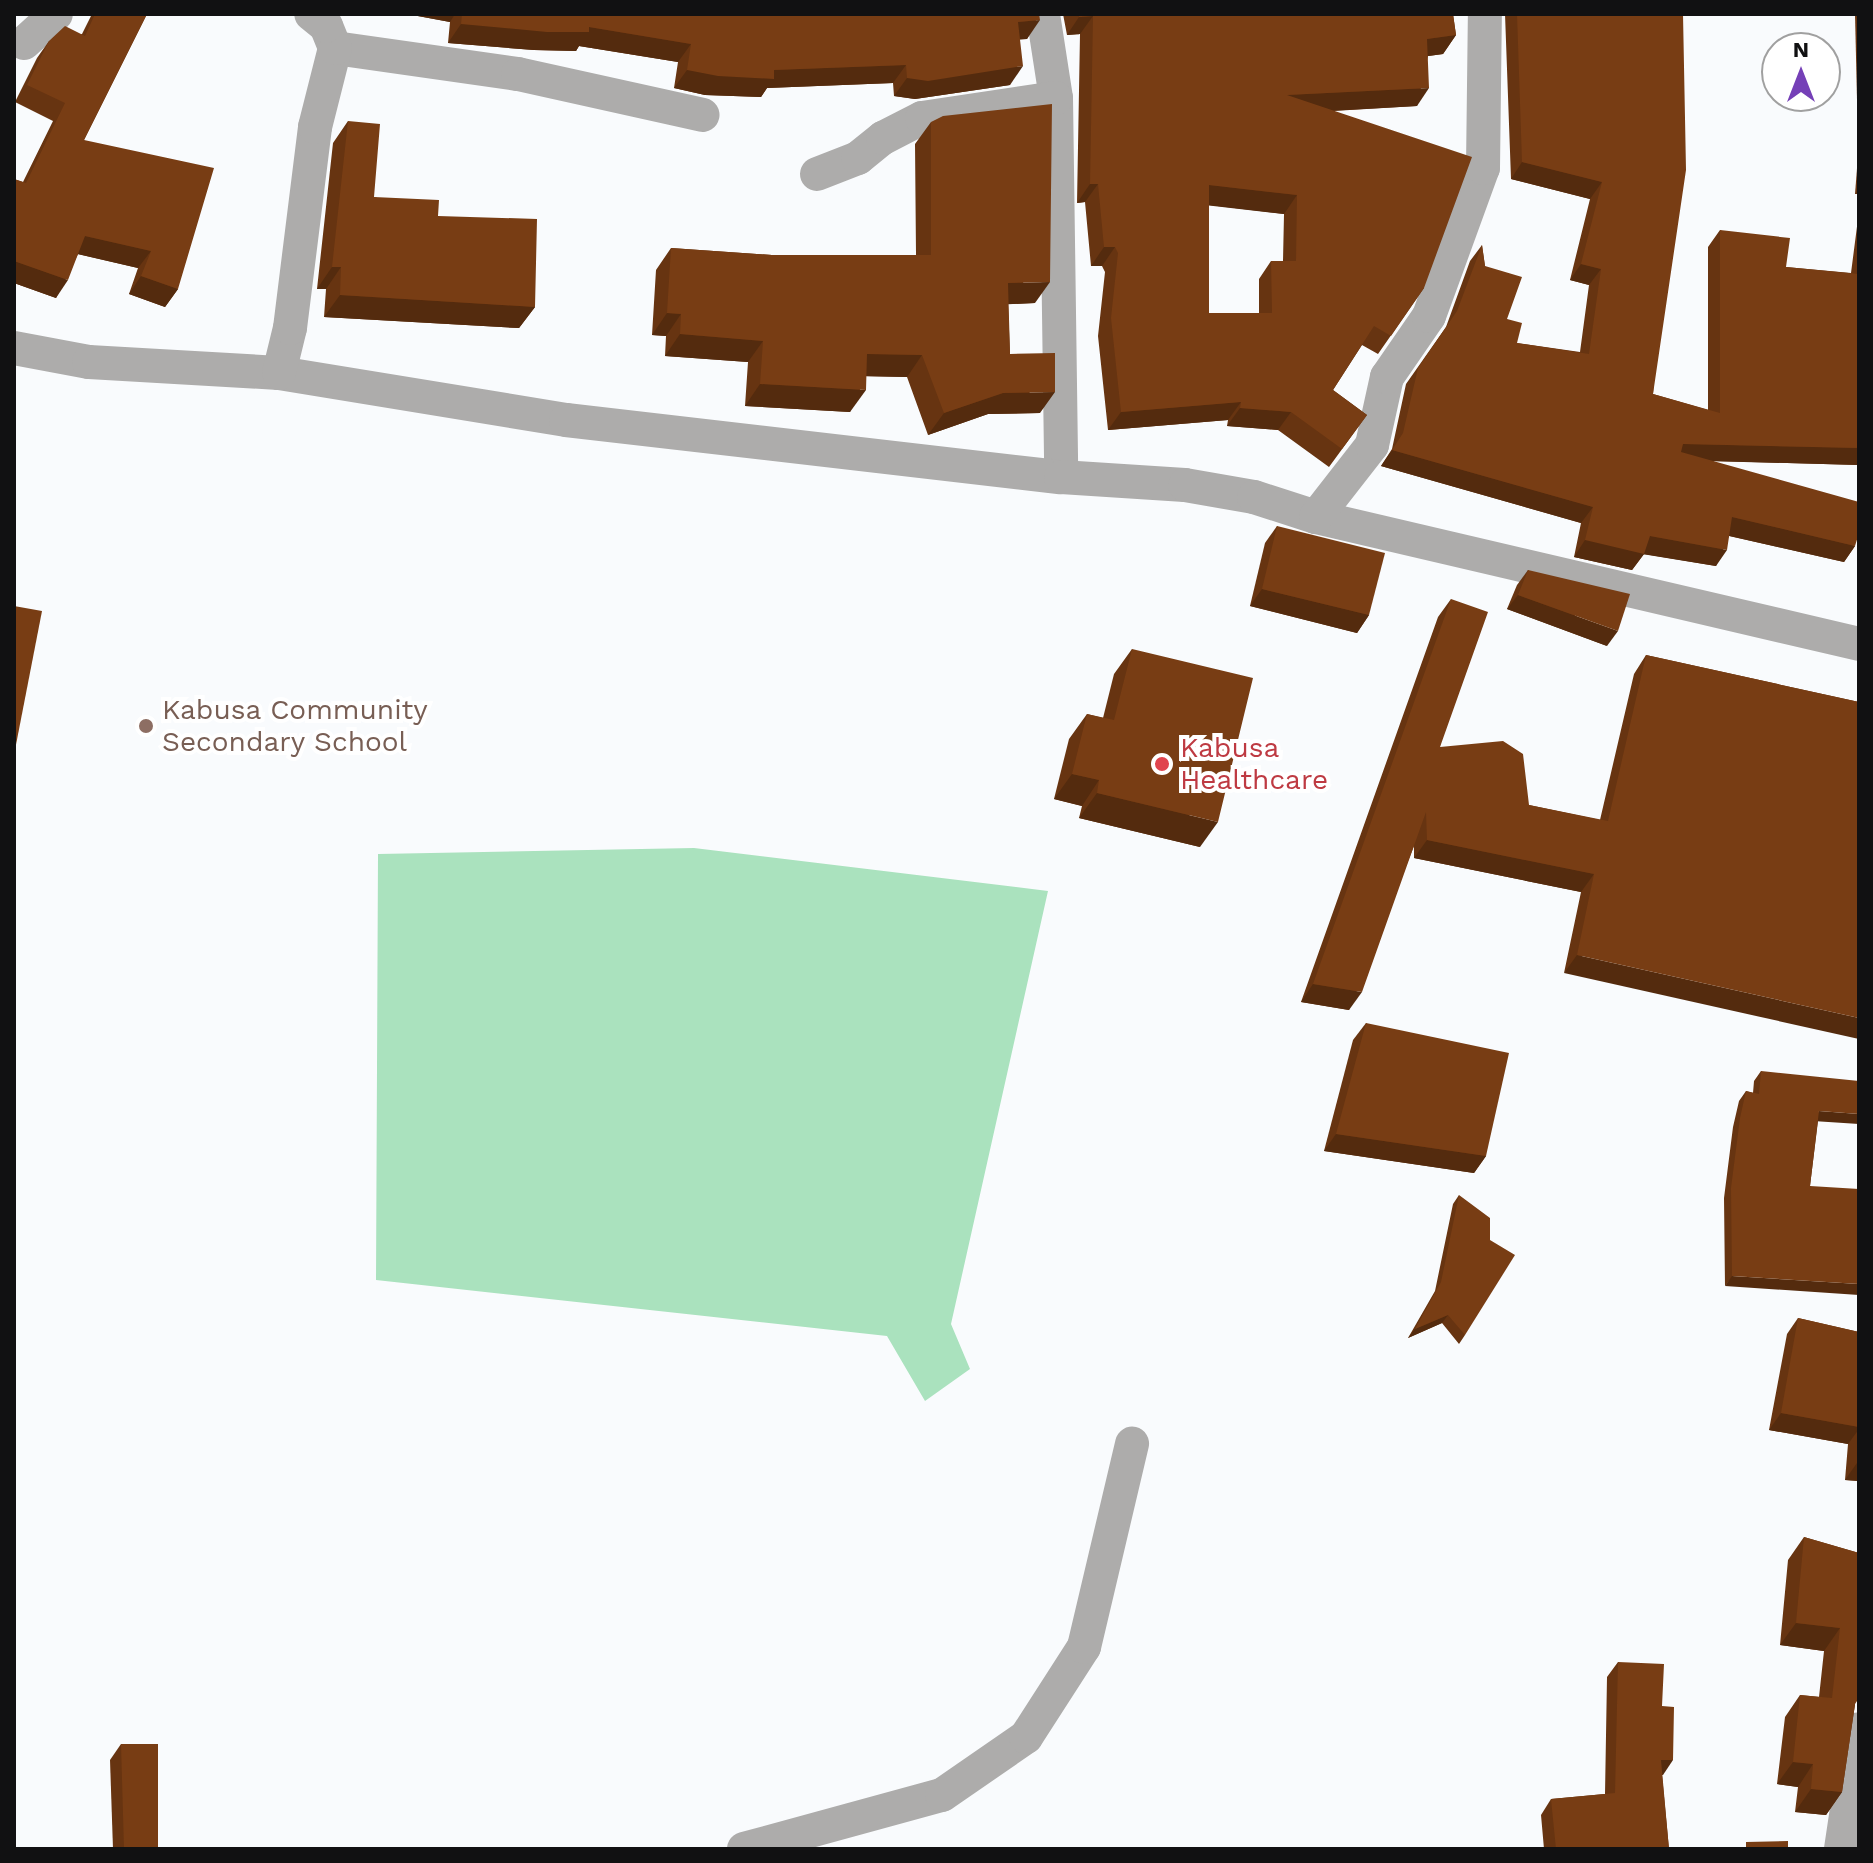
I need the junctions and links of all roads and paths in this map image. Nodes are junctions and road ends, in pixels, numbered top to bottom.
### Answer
1 (56, 14) edge
2 (311, 14) edge
3 (1043, 14) edge
4 (1485, 14) edge
5 (24, 43) dead end
6 (335, 48) junction
7 (1056, 98) junction
8 (703, 115) dead end
9 (817, 174) dead end
10 (14, 348) edge
11 (279, 373) junction
12 (1061, 477) junction
13 (1316, 517) junction
14 (1859, 644) edge
15 (1132, 1444) dead end
16 (1859, 1729) edge
17 (744, 1849) edge
18 (1841, 1849) edge

1 - 5 street
2 - 6 street
3 - 7 street
4 - 13 street
6 - 8 street
6 - 11 street
7 - 9 street
7 - 12 street
10 - 11 street
11 - 12 street
12 - 13 street
13 - 14 street
15 - 17 street
16 - 18 street

